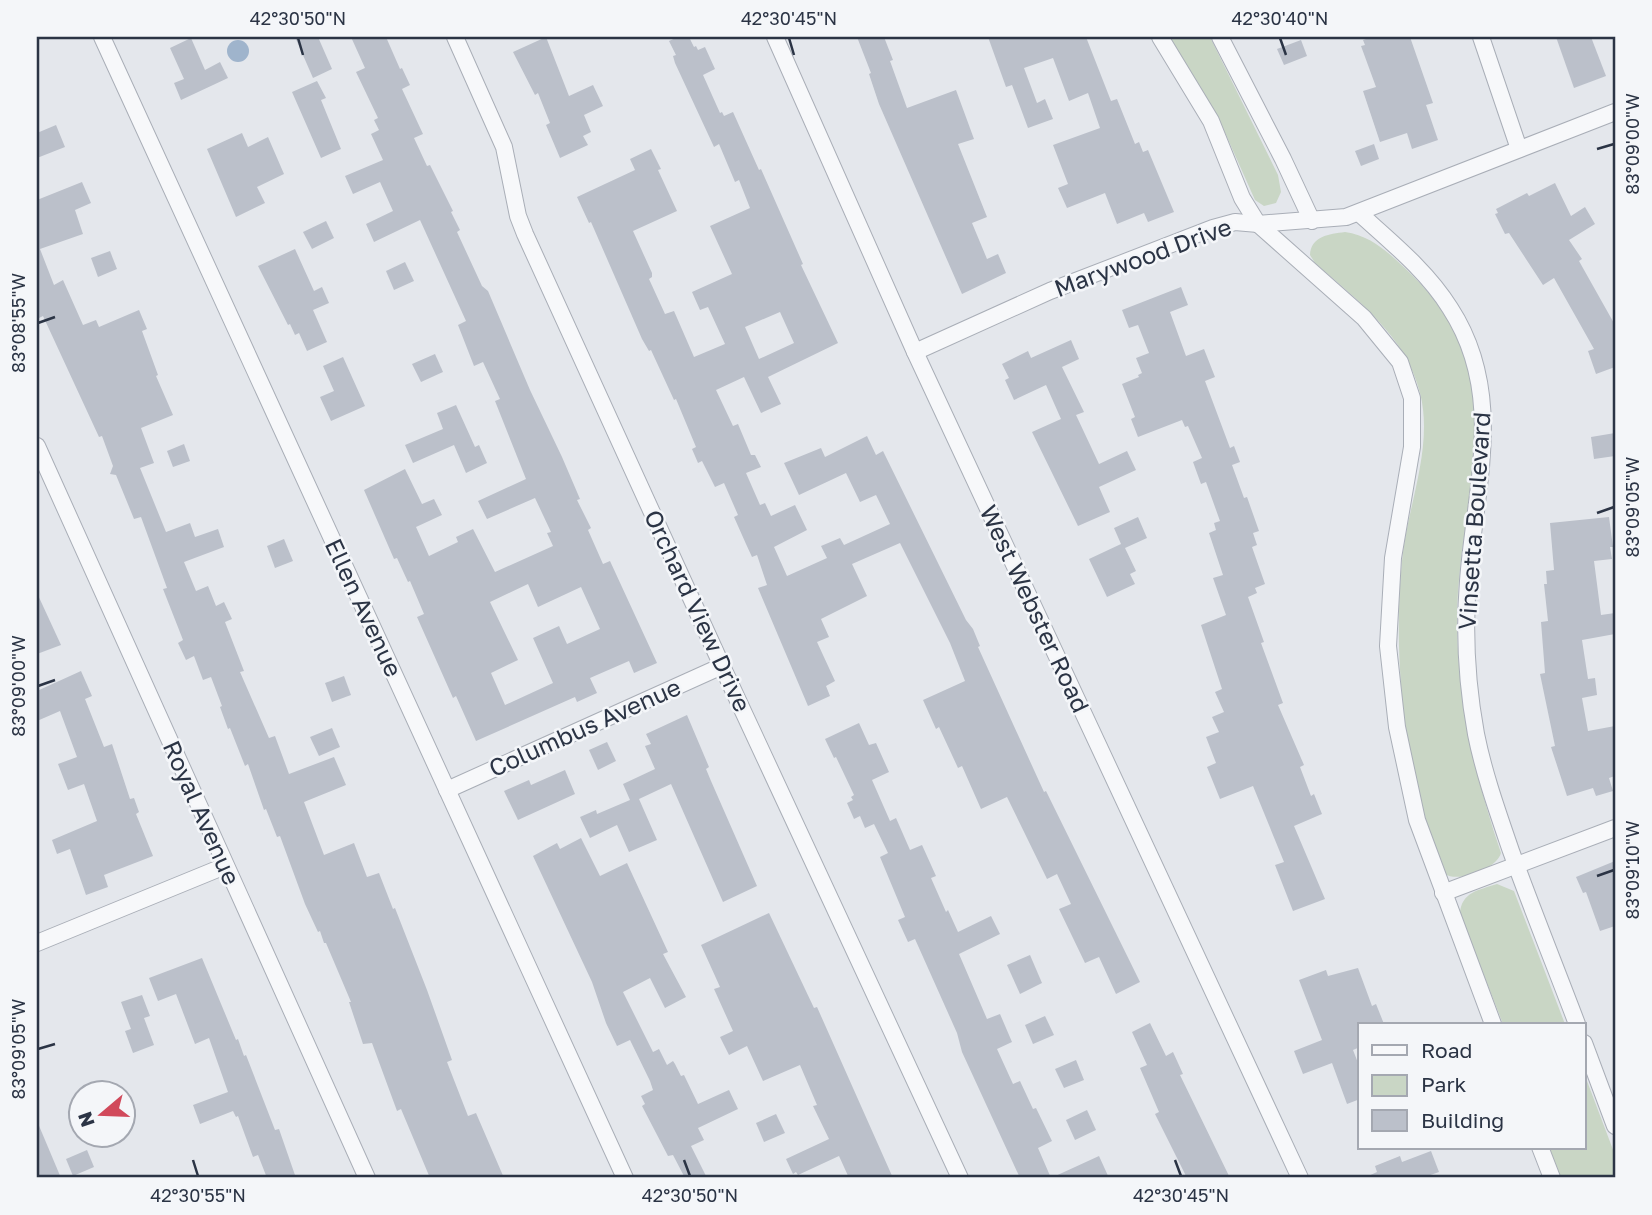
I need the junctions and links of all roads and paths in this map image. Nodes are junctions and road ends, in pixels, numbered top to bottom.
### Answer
1 (102, 37) edge
2 (455, 37) edge
3 (775, 37) edge
4 (1160, 37) edge
5 (1220, 37) edge
6 (1481, 37) edge
7 (1615, 112) edge
8 (1519, 149) junction
9 (1359, 213) junction
10 (1312, 221) junction
11 (1258, 223) junction
12 (915, 352) junction
13 (37, 446) edge
14 (722, 666) junction
15 (447, 790) junction
16 (1615, 828) edge
17 (225, 866) junction
18 (1517, 866) junction
19 (1443, 893) junction
20 (37, 943) edge
21 (1493, 1023) edge
22 (1577, 1023) edge
23 (1586, 1048) edge
24 (1615, 1126) edge
25 (1540, 1148) edge
26 (367, 1178) edge
27 (625, 1178) edge
28 (960, 1178) edge
29 (1300, 1178) edge
30 (1552, 1178) edge

1 - 15 street, Ellen Avenue
2 - 14 street, Orchard View Drive
3 - 12 street, West Webster Road
4 - 11 street
5 - 10 street
6 - 8 street
7 - 8 street, Marywood Drive
8 - 9 street, Marywood Drive
9 - 10 street, Marywood Drive
9 - 18 street, Vinsetta Boulevard
10 - 11 street, Marywood Drive
11 - 12 street, Marywood Drive
11 - 19 street
12 - 29 street, West Webster Road
13 - 17 street, Royal Avenue
14 - 15 street, Columbus Avenue
14 - 28 street, Orchard View Drive
15 - 27 street, Ellen Avenue
16 - 18 street
17 - 20 street
17 - 26 street, Royal Avenue
18 - 19 street
18 - 22 street, Vinsetta Boulevard
19 - 21 street
23 - 24 street
25 - 30 street

